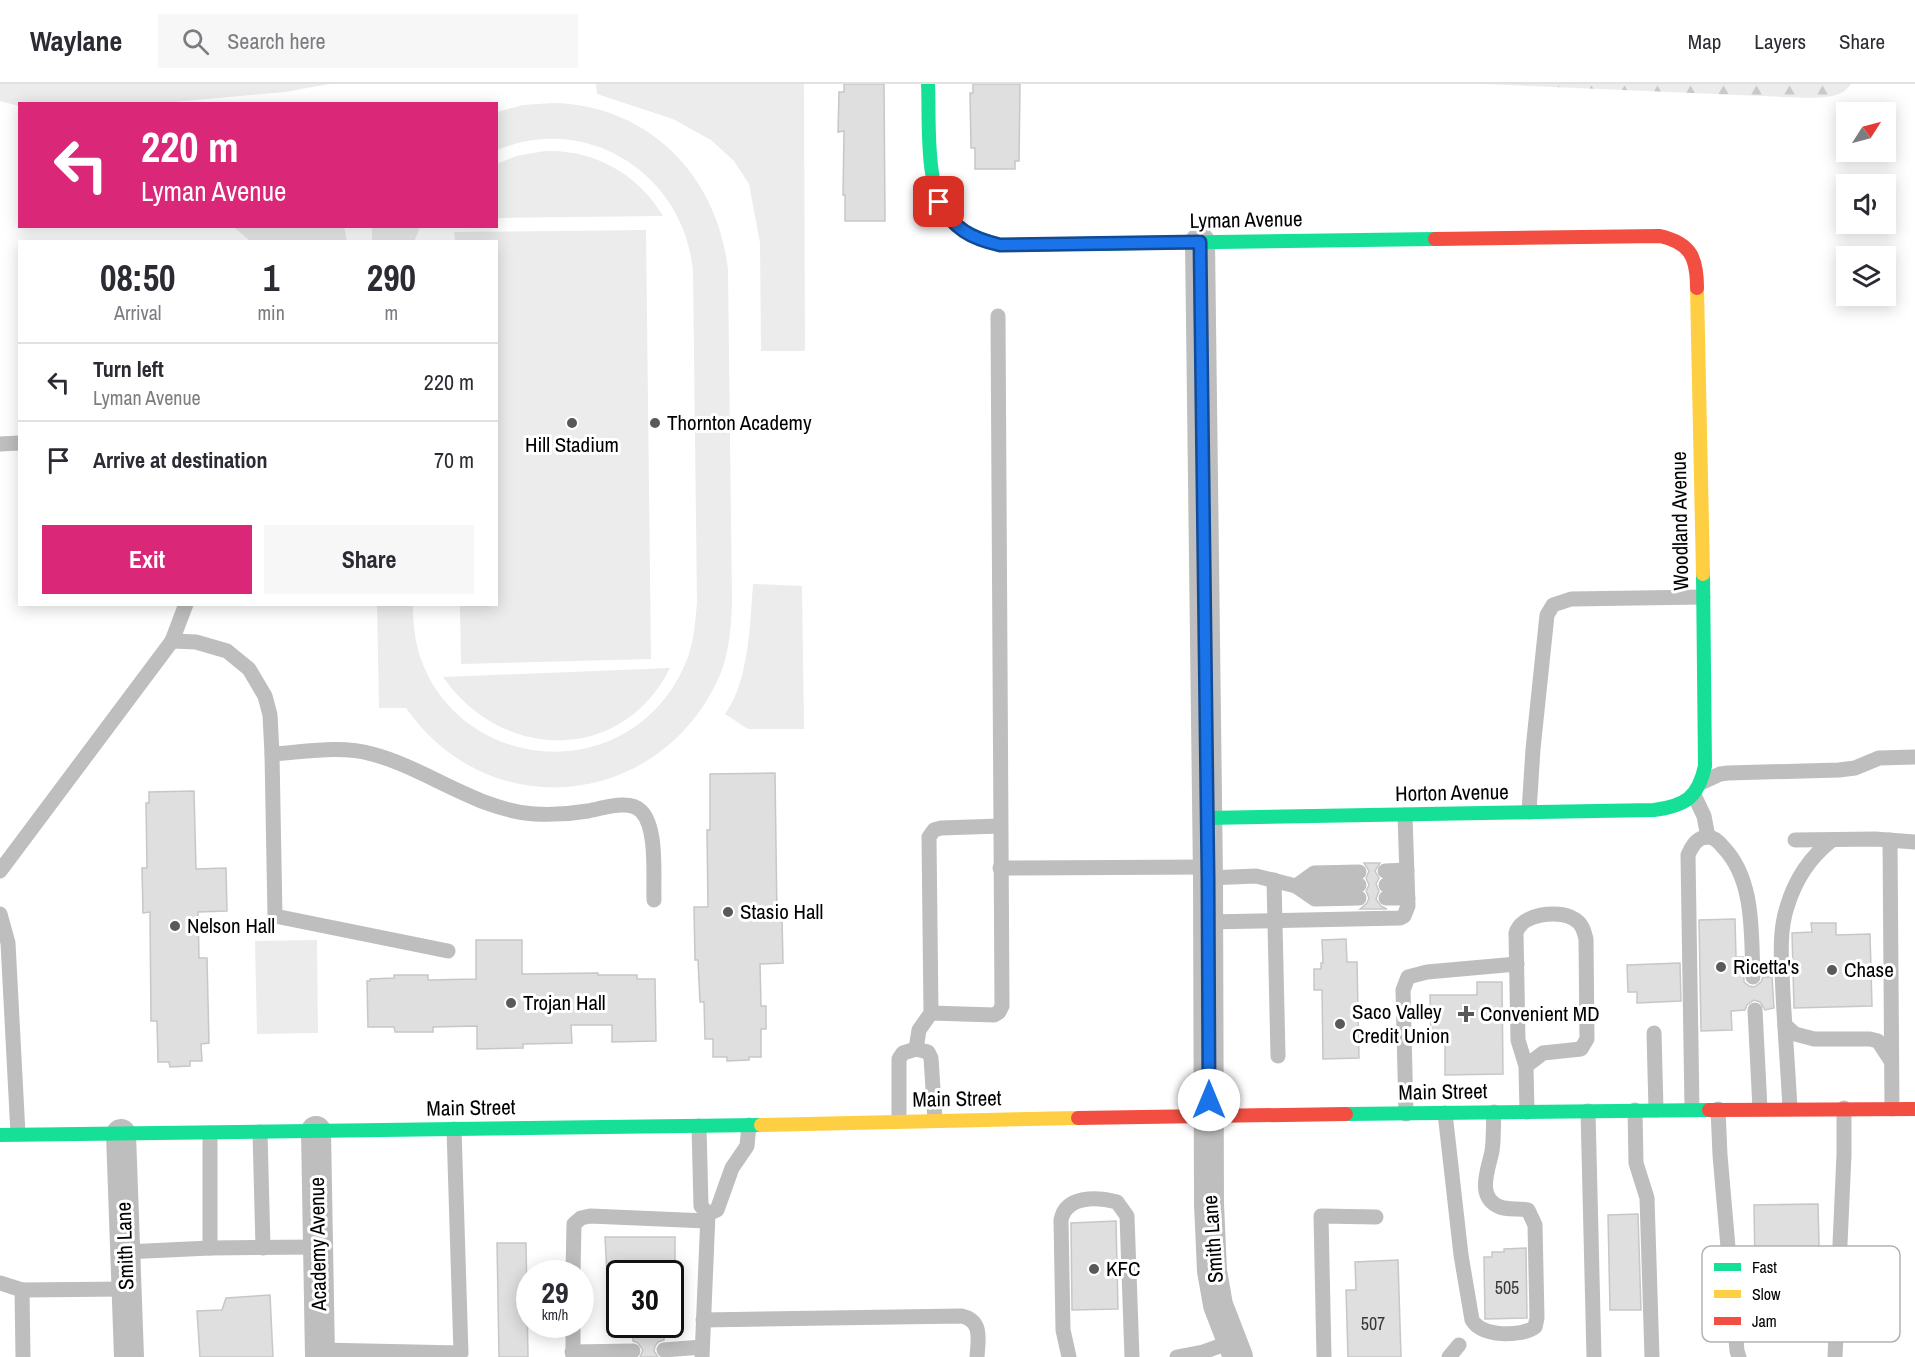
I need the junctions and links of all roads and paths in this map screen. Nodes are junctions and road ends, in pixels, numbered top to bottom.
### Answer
1 (928, 84) edge
2 (1200, 242) junction
3 (1687, 246) joint
4 (998, 316) dead end
5 (18, 443) edge
6 (0, 444) edge
7 (1703, 597) junction
8 (185, 606) edge
9 (172, 641) junction
10 (272, 754) junction
11 (1915, 757) edge
12 (1697, 790) junction
13 (1529, 812) junction
14 (1406, 814) junction
15 (1207, 818) junction
16 (1000, 826) junction
17 (1708, 837) junction
18 (1795, 840) dead end
19 (1832, 840) junction
20 (1890, 840) junction
21 (1915, 842) edge
22 (1000, 868) junction
23 (0, 871) edge
24 (1208, 872) junction
25 (1274, 880) junction
26 (1407, 884) junction
27 (1296, 886) junction
28 (654, 900) dead end
29 (0, 914) edge
30 (1276, 920) junction
31 (1208, 922) junction
32 (448, 951) dead end
33 (1517, 964) junction
34 (1753, 977) dead end
35 (1755, 1010) dead end
36 (931, 1013) junction
37 (1785, 1025) junction
38 (1654, 1033) dead end
39 (916, 1049) junction
40 (1278, 1056) dead end
41 (1892, 1061) junction
42 (1526, 1066) junction
43 (1844, 1108) junction
44 (1692, 1109) junction
45 (1718, 1109) junction
46 (1760, 1109) junction
47 (1790, 1109) junction
48 (1892, 1109) junction
49 (1915, 1109) edge
50 (1588, 1110) junction
51 (1635, 1110) junction
52 (1656, 1110) junction
53 (1527, 1112) junction
54 (1445, 1113) junction
55 (1494, 1113) junction
56 (1406, 1114) junction
57 (1209, 1117) junction
58 (934, 1120) junction
59 (899, 1121) junction
60 (749, 1125) junction
61 (699, 1126) junction
62 (454, 1129) junction
63 (316, 1131) junction
64 (260, 1132) junction
65 (210, 1133) junction
66 (18, 1134) junction
67 (121, 1134) junction
68 (0, 1135) edge
69 (1376, 1217) dead end
70 (707, 1218) junction
71 (1728, 1246) edge
72 (1840, 1246) edge
73 (318, 1247) junction
74 (210, 1248) junction
75 (263, 1248) junction
76 (125, 1252) junction
77 (573, 1260) edge
78 (0, 1283) edge
79 (126, 1288) junction
80 (22, 1290) junction
81 (703, 1320) junction
82 (573, 1338) edge
83 (1736, 1342) edge
84 (1836, 1342) edge
85 (1459, 1345) dead end
86 (664, 1350) dead end
87 (1235, 1350) edge
88 (633, 1351) dead end
89 (702, 1352) edge
90 (320, 1353) edge
91 (573, 1354) edge
92 (23, 1357) edge
93 (129, 1357) edge
94 (977, 1357) edge
95 (1069, 1357) edge
96 (1075, 1357) edge
97 (1132, 1357) edge
98 (1177, 1357) edge
99 (1324, 1357) edge
100 (1449, 1357) edge
101 (1594, 1357) edge
102 (1652, 1357) edge
103 (1739, 1357) edge
104 (1835, 1357) edge

1 - 2 main road, Lyman Avenue
2 - 3 main road, Lyman Avenue
2 - 15 street, Smith Lane
3 - 7 main road, Woodland Avenue
4 - 16 lane
5 - 6 lane
7 - 12 main road, Woodland Avenue
7 - 13 lane
8 - 9 lane
9 - 10 lane
9 - 23 lane
10 - 28 lane
10 - 32 lane
11 - 12 lane
12 - 13 main road, Horton Avenue
12 - 17 lane
13 - 14 main road, Horton Avenue
14 - 15 main road, Horton Avenue
14 - 26 lane
15 - 24 street, Smith Lane
16 - 22 lane
16 - 36 lane
17 - 34 lane
17 - 44 lane
18 - 19 lane
19 - 20 lane
19 - 37 lane
20 - 21 lane
20 - 41 lane
22 - 24 lane
22 - 36 lane
24 - 25 lane
24 - 31 street, Smith Lane
25 - 27 lane
25 - 30 lane
26 - 26 lane
26 - 30 lane
27 - 27 lane
29 - 66 lane
30 - 31 lane
30 - 40 lane
31 - 57 street, Smith Lane
33 - 42 lane
33 - 42 lane
33 - 56 lane
35 - 46 lane
36 - 39 lane
37 - 41 lane
37 - 47 lane
38 - 52 lane
39 - 58 lane
39 - 59 lane
41 - 48 lane
42 - 53 lane
43 - 47 main road, Main Street
43 - 48 main road, Main Street
43 - 72 lane
44 - 45 main road, Main Street
44 - 52 main road, Main Street
45 - 46 main road, Main Street
45 - 71 lane
46 - 47 main road, Main Street
48 - 49 main road, Main Street
50 - 51 main road, Main Street
50 - 53 main road, Main Street
50 - 101 lane
51 - 52 main road, Main Street
51 - 102 lane
53 - 55 main road, Main Street
54 - 55 main road, Main Street
54 - 55 lane
54 - 56 main road, Main Street
56 - 57 main road, Main Street
57 - 58 main road, Main Street
57 - 87 street, Smith Lane
58 - 59 main road, Main Street
59 - 60 main road, Main Street
60 - 61 main road, Main Street
60 - 70 lane
61 - 62 main road, Main Street
61 - 70 lane
62 - 63 main road, Main Street
62 - 90 lane
63 - 64 main road, Main Street
63 - 73 street, Academy Avenue
64 - 65 main road, Main Street
64 - 75 lane
65 - 67 main road, Main Street
65 - 74 lane
66 - 67 main road, Main Street
66 - 68 main road, Main Street
67 - 76 street, Smith Lane
69 - 99 lane
70 - 77 lane
70 - 81 lane
73 - 75 lane
73 - 90 street, Academy Avenue
74 - 75 lane
74 - 76 lane
76 - 79 street, Smith Lane
78 - 80 lane
79 - 80 lane
79 - 93 street, Smith Lane
80 - 92 lane
81 - 89 lane
81 - 94 lane
82 - 91 lane
83 - 103 lane
84 - 104 lane
85 - 100 lane
86 - 89 lane
87 - 98 lane
88 - 91 lane
95 - 96 lane
95 - 97 lane

